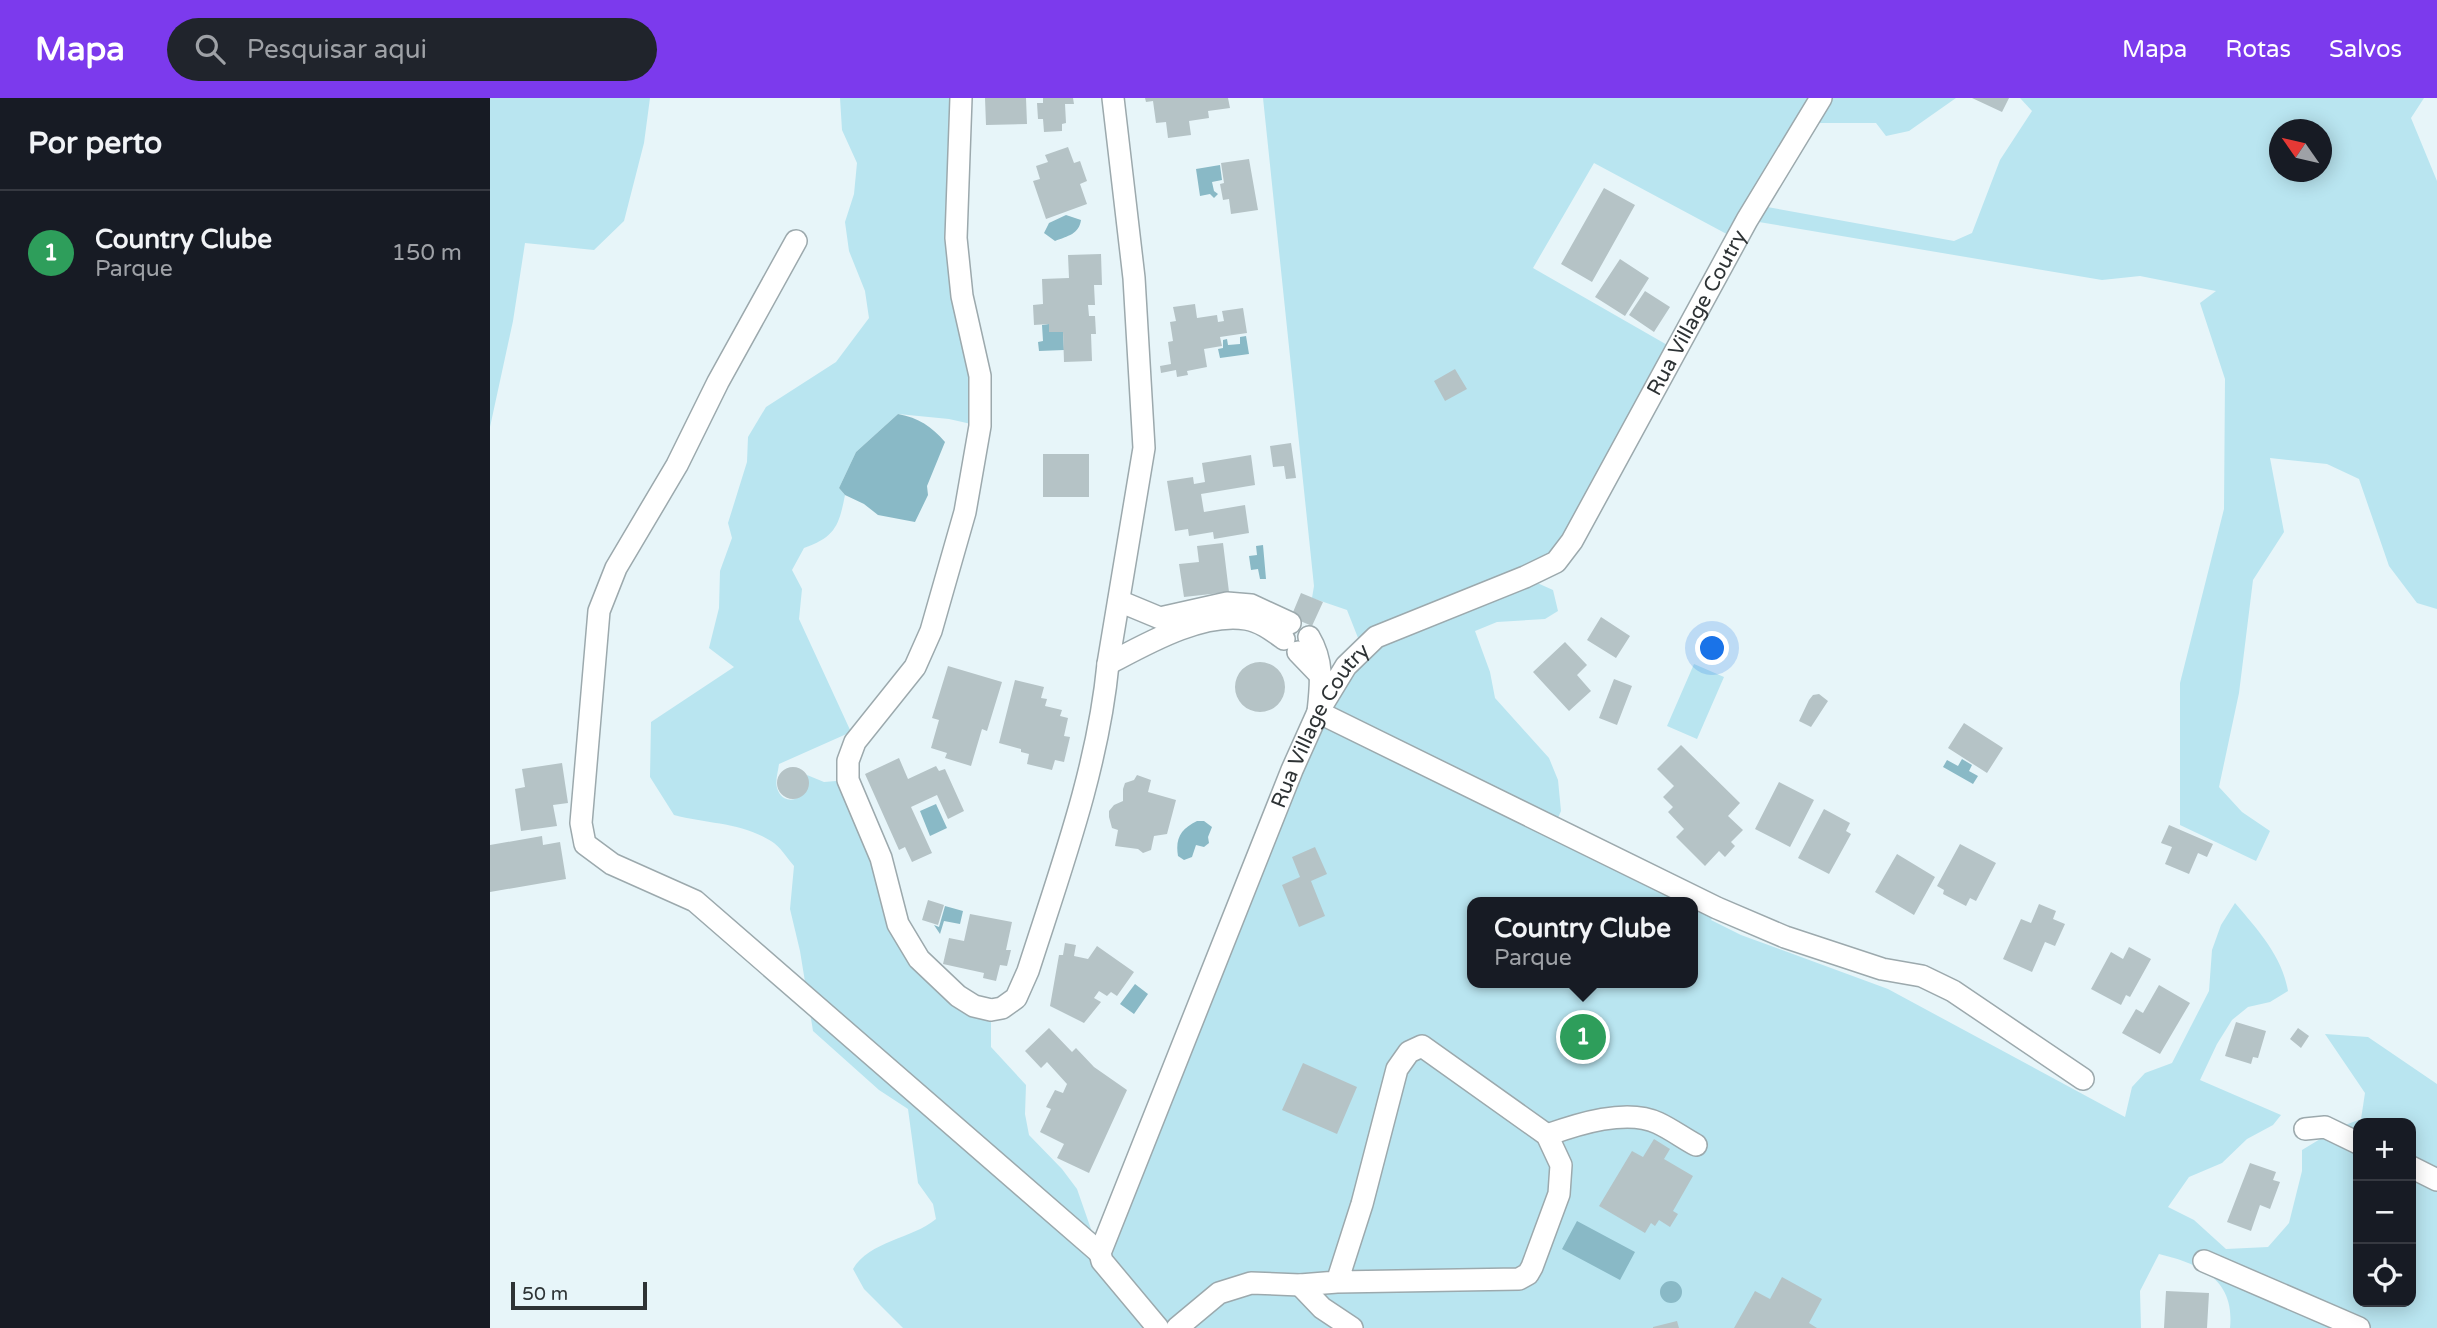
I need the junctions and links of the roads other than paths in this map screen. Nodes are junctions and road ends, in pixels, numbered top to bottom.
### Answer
1 (961, 98) edge
2 (1113, 98) edge
3 (1821, 98) edge
4 (796, 241) dead end
5 (1119, 601) junction
6 (1295, 638) junction
7 (1108, 664) junction
8 (1318, 712) junction
9 (1695, 897) edge
10 (1698, 899) edge
11 (2083, 1079) dead end
12 (2305, 1129) dead end
13 (1546, 1135) junction
14 (2353, 1141) edge
15 (1696, 1145) dead end
16 (2416, 1170) edge
17 (2437, 1180) edge
18 (1100, 1254) junction
19 (2204, 1261) dead end
20 (1337, 1282) junction
21 (1300, 1285) junction
22 (1158, 1328) edge
23 (1177, 1328) edge
24 (1352, 1328) edge
25 (2359, 1328) edge

1 - 7 street
2 - 5 street
3 - 8 street, Rua Village Coutry
4 - 18 street
5 - 6 street
5 - 7 street
6 - 7 street
6 - 8 street
8 - 9 street
8 - 18 street, Rua Village Coutry
10 - 11 street
12 - 14 street
13 - 15 street
13 - 20 street
13 - 20 street
16 - 17 street
18 - 22 street
19 - 25 street
20 - 21 street
21 - 23 street
21 - 24 street

